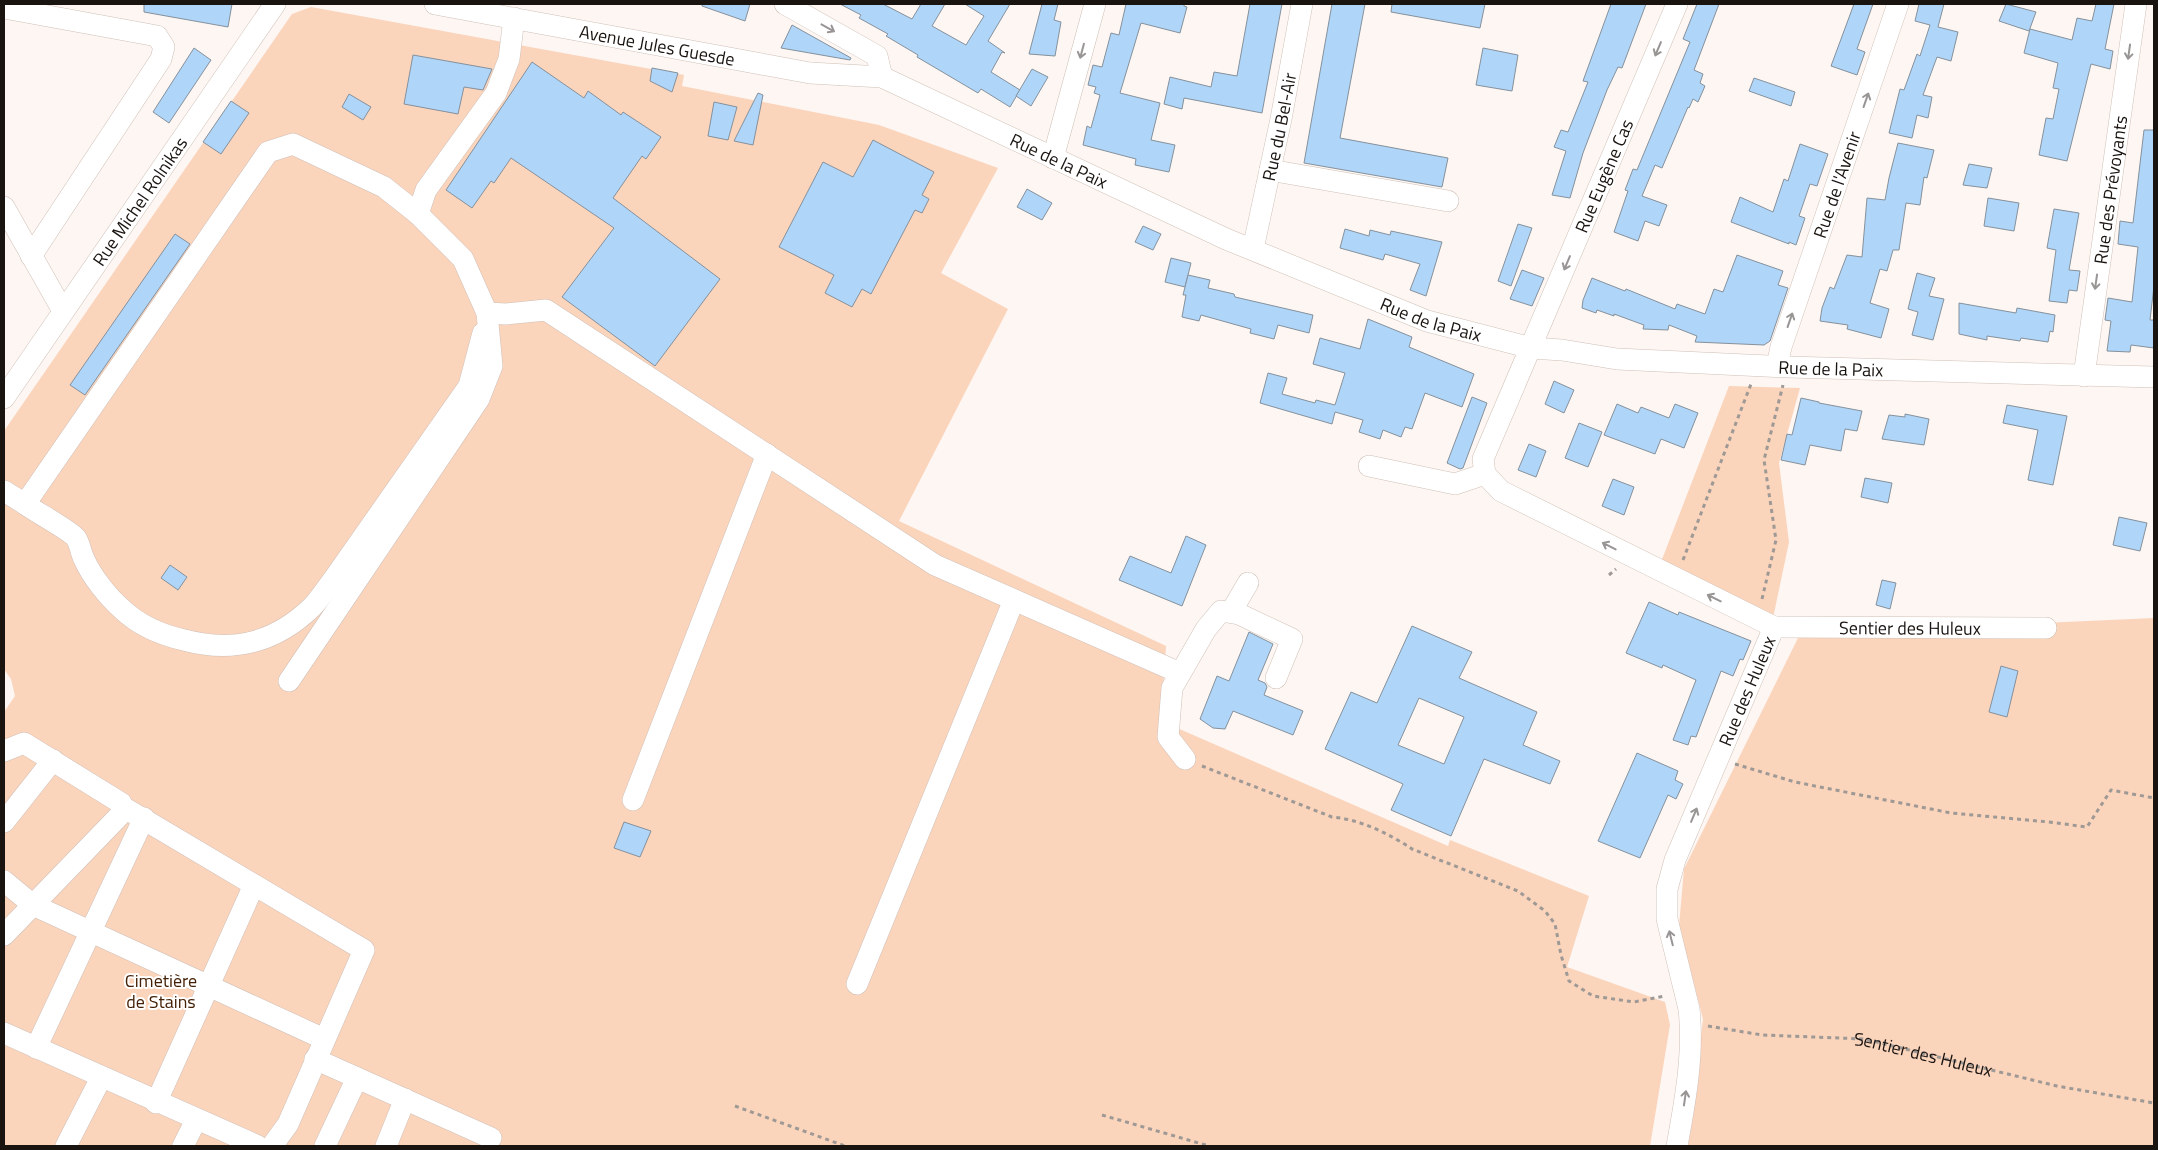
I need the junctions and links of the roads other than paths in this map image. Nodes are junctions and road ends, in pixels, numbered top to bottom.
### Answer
1 (275, 4) edge
2 (435, 4) edge
3 (785, 4) edge
4 (1095, 4) edge
5 (1302, 4) edge
6 (1677, 4) edge
7 (1898, 4) edge
8 (2136, 4) edge
9 (4, 8) edge
10 (514, 18) junction
11 (882, 78) junction
12 (1053, 158) junction
13 (1270, 170) junction
14 (1448, 201) dead end
15 (4, 206) edge
16 (418, 214) junction
17 (1253, 249) junction
18 (31, 256) junction
19 (64, 311) junction
20 (487, 313) junction
21 (1531, 348) junction
22 (1774, 366) junction
23 (2084, 376) junction
24 (2154, 377) edge
25 (4, 398) edge
26 (767, 454) junction
27 (1369, 466) dead end
28 (1484, 474) junction
29 (4, 491) edge
30 (25, 504) junction
31 (1248, 583) dead end
32 (1014, 600) junction
33 (1230, 612) junction
34 (1766, 623) junction
35 (2046, 628) dead end
36 (1180, 673) junction
37 (1276, 678) dead end
38 (289, 681) dead end
39 (4, 751) edge
40 (53, 760) junction
41 (1185, 760) road end
42 (633, 800) dead end
43 (123, 807) junction
44 (144, 818) junction
45 (4, 822) edge
46 (4, 881) edge
47 (254, 885) junction
48 (33, 905) junction
49 (91, 932) junction
50 (4, 935) edge
51 (857, 984) dead end
52 (209, 986) junction
53 (4, 1034) edge
54 (324, 1039) junction
55 (36, 1048) junction
56 (315, 1059) junction
57 (101, 1078) junction
58 (357, 1078) junction
59 (405, 1099) junction
60 (156, 1103) junction
61 (196, 1120) junction
62 (491, 1138) dead end
63 (66, 1146) edge
64 (183, 1146) edge
65 (257, 1146) edge
66 (272, 1146) edge
67 (325, 1146) edge
68 (386, 1146) edge
69 (1677, 1146) edge

1 - 19 street, Rue Michel Rolnikas
2 - 10 street, Avenue Jules Guesde
3 -> 11 street
4 -> 12 street
5 - 13 street, Rue du Bel-Air
6 -> 21 street, Rue Eugène Cas
22 -> 7 street, Rue de l'Avenir
8 -> 23 street, Rue des Prévoyants
9 - 18 street
10 - 11 street, Avenue Jules Guesde
10 - 16 street
11 - 12 street, Rue de la Paix
12 - 17 street, Rue de la Paix
13 - 14 street
13 - 17 street, Rue du Bel-Air
15 - 18 street
16 - 20 street
16 - 30 street
17 - 21 street, Rue de la Paix
18 - 19 street
19 - 25 street, Rue Michel Rolnikas
20 - 26 street
20 - 30 street
20 - 38 street
21 - 22 street, Rue de la Paix
21 - 28 street
22 - 23 street, Rue de la Paix
23 - 24 street, Rue de la Paix
26 - 32 street
26 - 42 street
27 - 28 street
34 -> 28 street, Rue des Huleux
29 - 30 street
31 - 33 street
32 - 36 street
32 - 51 street
33 - 36 street
33 - 37 street
34 - 35 street, Sentier des Huleux
69 -> 34 street, Rue des Huleux
36 - 41 street
39 - 40 street
40 - 43 street
40 - 45 street
43 - 44 street
43 - 48 street
44 - 47 street
44 - 49 street
46 - 48 street
47 - 52 street
47 - 54 street
48 - 49 street
48 - 50 street
49 - 52 street
49 - 55 street
52 - 54 street
52 - 60 street
53 - 55 street
54 - 56 street
55 - 57 street
56 - 58 street
56 - 66 street
57 - 60 street
57 - 63 street
58 - 59 street
58 - 67 street
59 - 62 street
59 - 68 street
60 - 61 street
61 - 64 street
61 - 65 street

